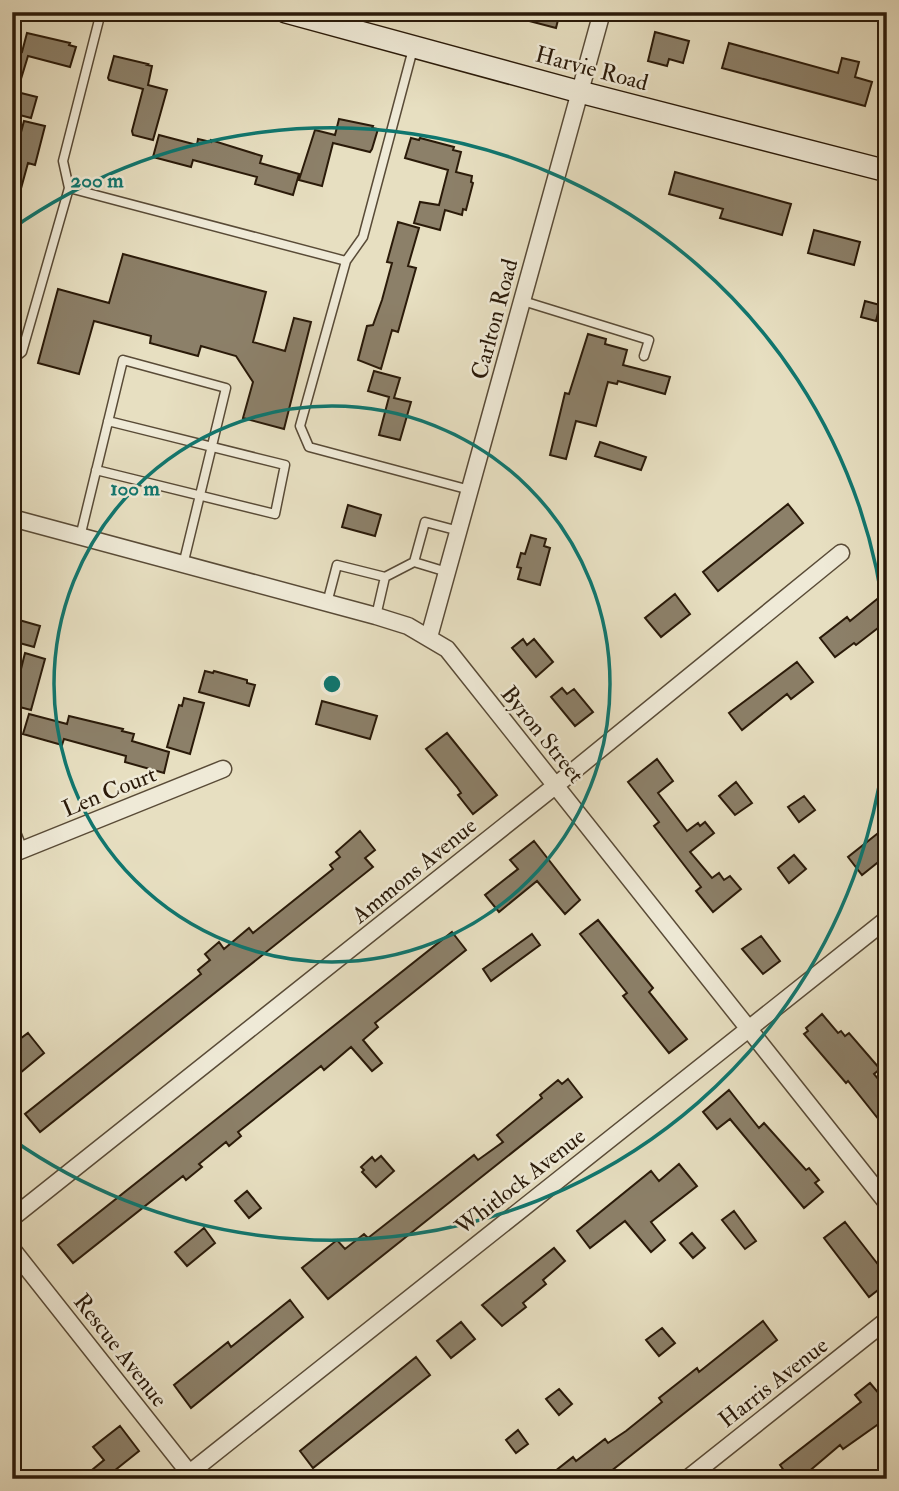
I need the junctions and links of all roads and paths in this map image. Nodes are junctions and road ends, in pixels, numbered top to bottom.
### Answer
1 (101, 12) edge
2 (286, 12) edge
3 (602, 12) edge
4 (413, 47) junction
5 (580, 93) junction
6 (887, 171) edge
7 (69, 188) junction
8 (346, 261) junction
9 (523, 301) junction
10 (645, 356) dead end
11 (12, 360) edge
12 (108, 421) junction
13 (212, 446) junction
14 (96, 470) junction
15 (470, 491) junction
16 (200, 495) junction
17 (12, 519) edge
18 (459, 531) junction
19 (80, 537) junction
20 (841, 553) dead end
21 (414, 562) junction
22 (183, 565) junction
23 (447, 572) junction
24 (385, 578) junction
25 (327, 603) junction
26 (376, 616) junction
27 (429, 637) junction
28 (223, 769) dead end
29 (555, 786) junction
30 (12, 822) edge
31 (18, 852) edge
32 (887, 919) edge
33 (748, 1029) junction
34 (887, 1203) edge
35 (12, 1218) edge
36 (12, 1249) edge
37 (887, 1320) edge
38 (189, 1477) edge
39 (687, 1479) edge

1 - 7 lane
2 - 4 street, Harvie Road
3 - 5 street, Carlton Road
4 - 5 street, Harvie Road
4 - 8 lane
5 - 6 street, Harvie Road
5 - 9 street, Carlton Road
7 - 8 lane
7 - 11 lane
8 - 15 lane
9 - 10 lane
9 - 15 street, Carlton Road
12 - 13 lane
12 - 13 lane
12 - 14 lane
13 - 16 lane
13 - 16 lane
14 - 16 lane
14 - 19 lane
15 - 18 street, Carlton Road
16 - 22 lane
17 - 19 street, Byron Street
18 - 21 lane
18 - 23 street, Carlton Road
19 - 22 street, Byron Street
20 - 29 street, Ammons Avenue
21 - 23 lane
21 - 24 lane
22 - 25 street, Byron Street
23 - 27 street, Carlton Road
24 - 25 lane
24 - 26 lane
25 - 26 street, Byron Street
26 - 27 street, Byron Street
27 - 29 street, Byron Street
28 - 31 street, Len Court
29 - 33 street, Byron Street
29 - 35 street, Ammons Avenue
30 - 31 lane
32 - 33 street, Whitlock Avenue
33 - 34 street, Byron Street
33 - 38 street, Whitlock Avenue
36 - 38 street, Rescue Avenue
37 - 39 street, Harris Avenue

